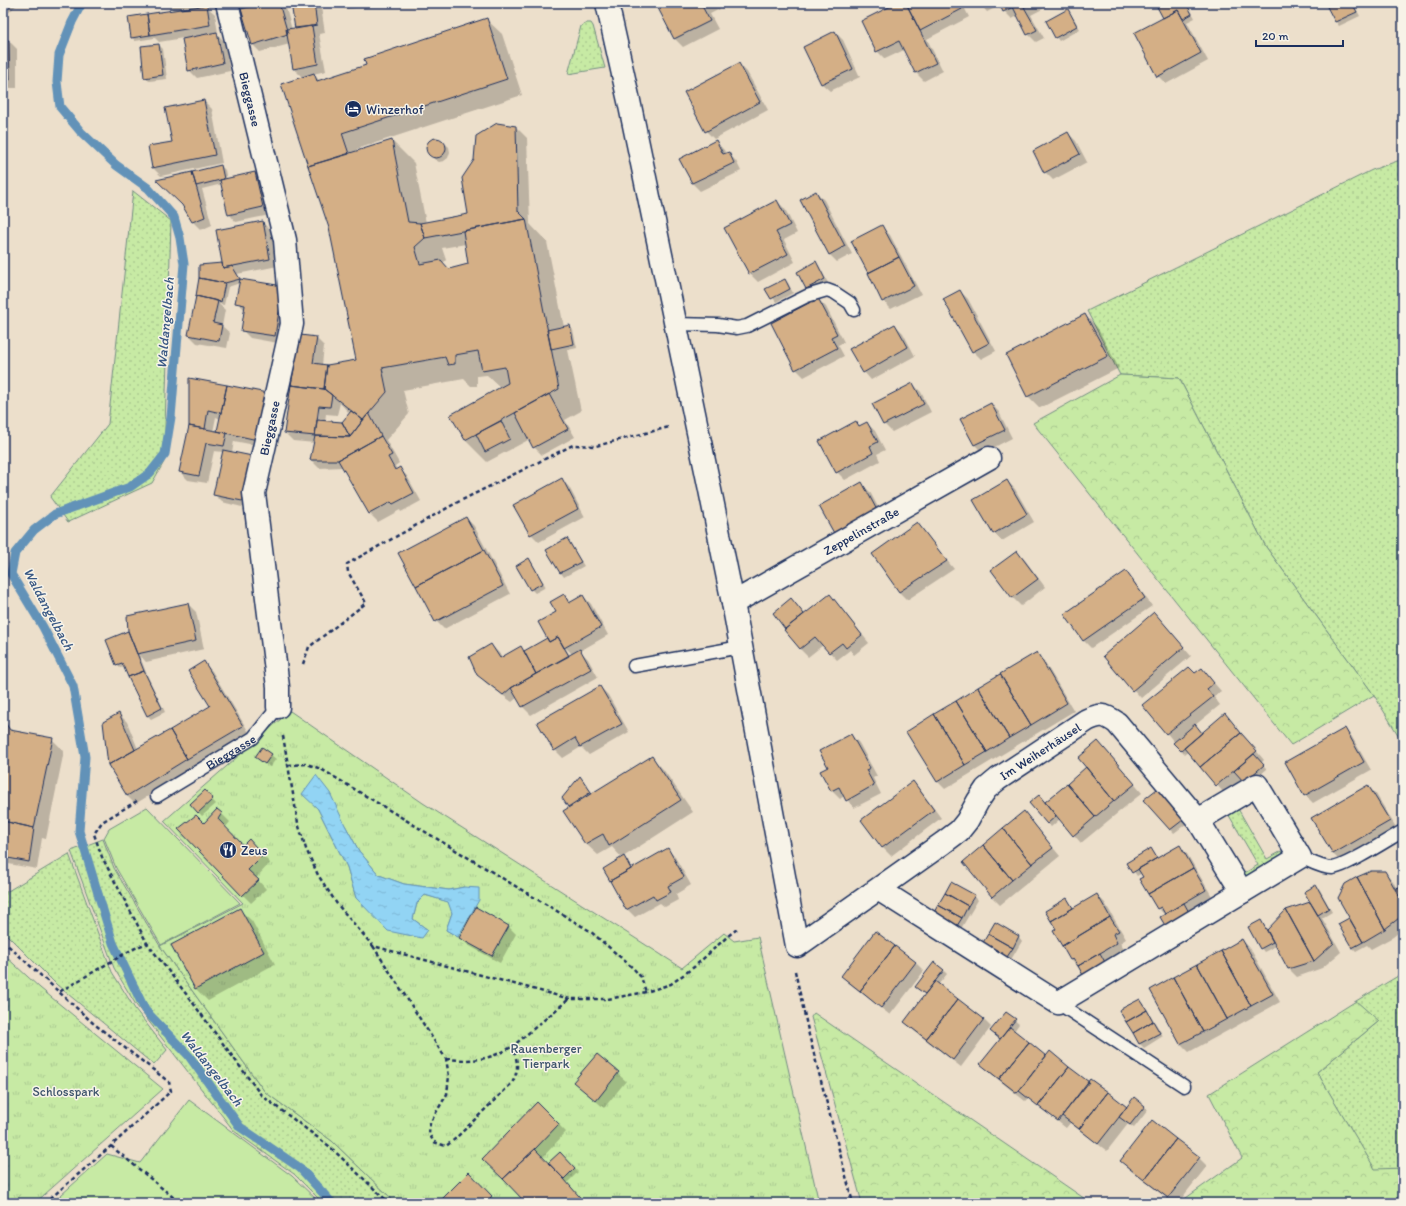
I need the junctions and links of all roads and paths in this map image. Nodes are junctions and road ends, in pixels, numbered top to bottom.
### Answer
1 (227, 3) edge
2 (607, 3) edge
3 (854, 310) dead end
4 (675, 324) junction
5 (673, 426) dead end
6 (989, 458) dead end
7 (733, 603) junction
8 (741, 647) junction
9 (634, 666) dead end
10 (301, 668) dead end
11 (278, 707) junction
12 (288, 765) junction
13 (157, 796) joint
14 (1198, 820) junction
15 (1403, 831) edge
16 (1300, 857) junction
17 (878, 890) junction
18 (1242, 892) junction
19 (737, 929) dead end
20 (3, 941) edge
21 (147, 943) junction
22 (373, 946) junction
23 (797, 946) junction
24 (60, 992) junction
25 (646, 992) junction
26 (570, 999) junction
27 (1058, 1003) junction
28 (513, 1046) junction
29 (446, 1059) junction
30 (1184, 1086) dead end
31 (111, 1146) junction
32 (45, 1203) edge
33 (180, 1203) edge
34 (388, 1203) edge
35 (853, 1203) edge

1 - 11 street, Bieggasse
2 - 4 street
3 - 4 lane
4 - 7 street
5 - 10 path
6 - 7 street, Zeppelinstraße
7 - 8 street
8 - 9 lane
8 - 23 street
11 - 12 path
11 - 13 lane, Bieggasse
12 - 22 path
12 - 25 path
13 - 21 path
14 - 16 street
14 - 17 street, Im Weiherhäusel
14 - 18 street, Im Weiherhäusel
15 - 16 lane
16 - 18 street
17 - 23 street, Im Weiherhäusel
17 - 27 street
18 - 27 street
19 - 25 path
20 - 24 path
21 - 24 path
21 - 34 path
22 - 26 path
22 - 29 path
23 - 35 path
24 - 31 path
25 - 26 path
26 - 28 path
27 - 30 lane
28 - 29 path
28 - 29 path
31 - 32 path
31 - 33 path

